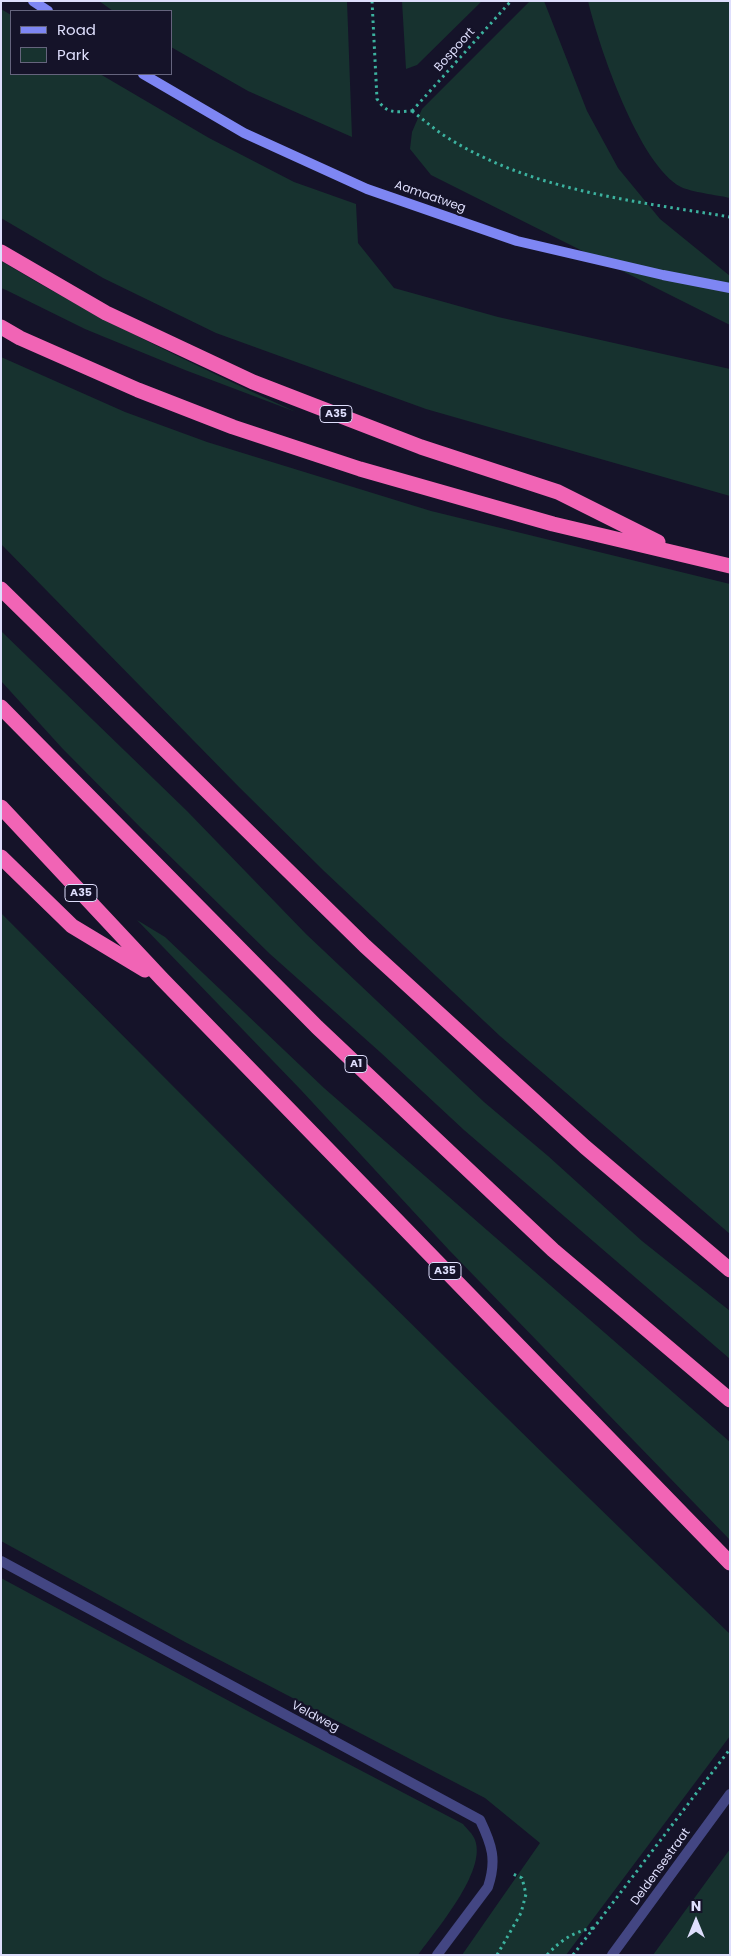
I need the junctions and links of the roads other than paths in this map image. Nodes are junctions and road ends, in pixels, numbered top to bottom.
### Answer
1 (33, 1) edge
2 (46, 10) edge
3 (145, 75) edge
4 (1, 252) edge
5 (730, 288) edge
6 (1, 327) edge
7 (681, 553) junction
8 (730, 566) edge
9 (1, 589) edge
10 (1, 707) edge
11 (1, 806) edge
12 (1, 857) edge
13 (162, 979) junction
14 (730, 1270) edge
15 (730, 1400) edge
16 (1, 1562) edge
17 (730, 1563) edge
18 (730, 1794) edge
19 (437, 1955) edge
20 (612, 1955) edge

1 - 2 main road
3 - 5 main road, Aamaatweg
4 - 7 highway, A35
6 - 7 highway, A35
7 - 8 highway, A35
9 - 14 highway
10 - 15 highway, A1
11 - 13 highway, A35
12 - 13 highway, A35
13 - 17 highway, A35
16 - 19 street, Veldweg
18 - 20 street, Deldensestraat

